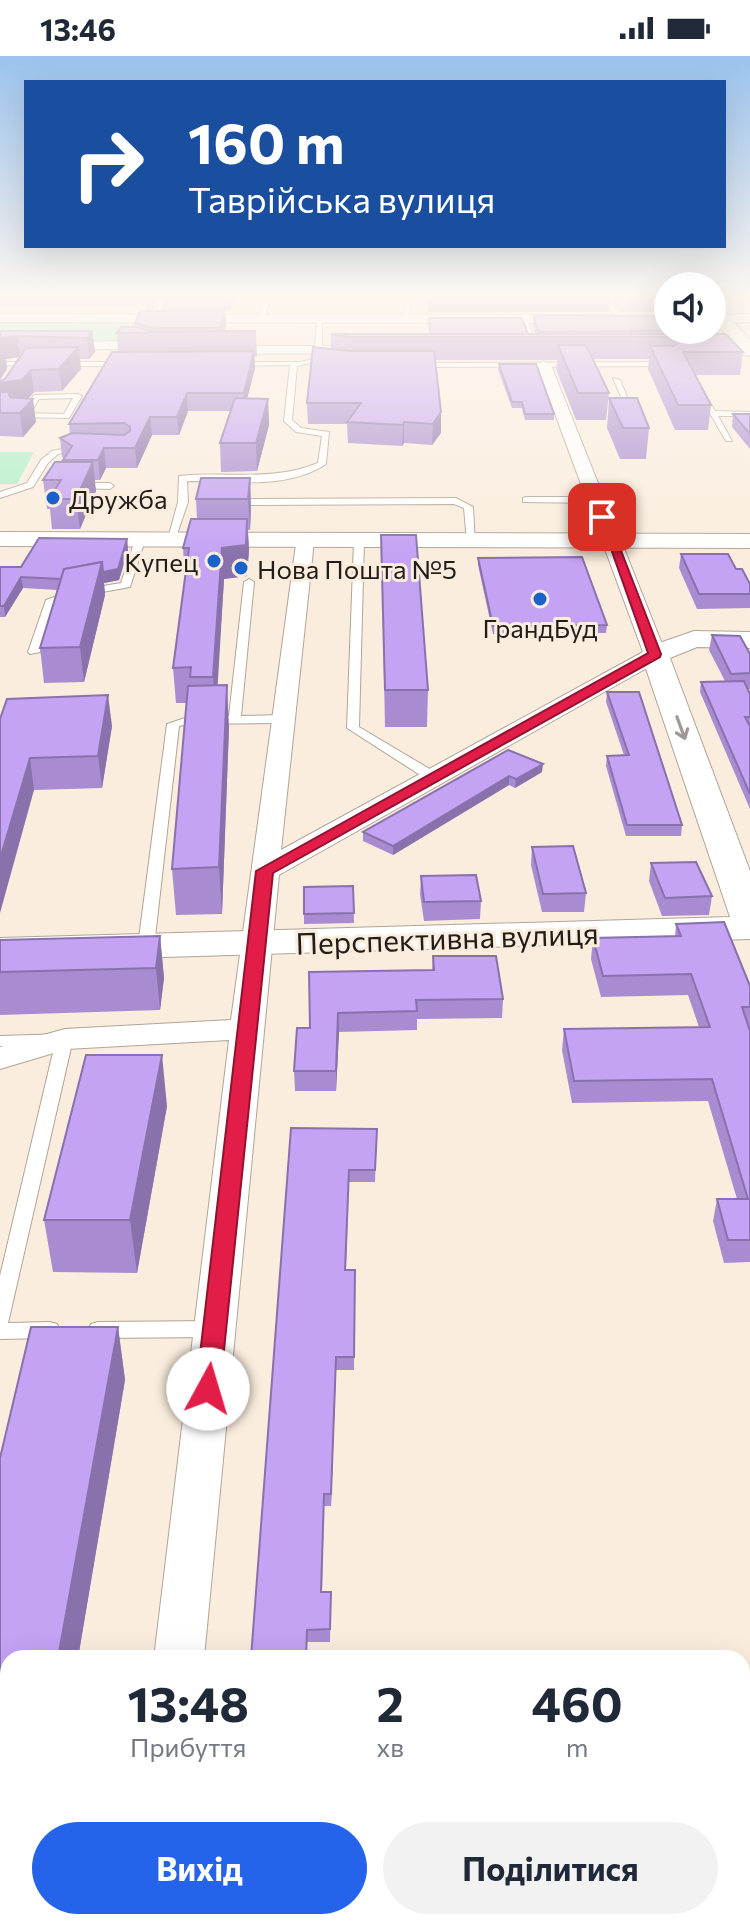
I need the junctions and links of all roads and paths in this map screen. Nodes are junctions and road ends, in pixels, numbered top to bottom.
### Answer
1 (294, 381) edge
2 (549, 381) edge
3 (617, 381) edge
4 (693, 382) edge
5 (0, 411) edge
6 (19, 411) junction
7 (713, 413) junction
8 (750, 414) edge
9 (637, 424) edge
10 (729, 439) dead end
11 (96, 448) edge
12 (30, 485) junction
13 (43, 485) dead end
14 (70, 486) edge
15 (110, 486) dead end
16 (589, 489) junction
17 (0, 495) edge
18 (526, 500) dead end
19 (183, 502) junction
20 (198, 502) edge
21 (213, 502) edge
22 (0, 539) edge
23 (140, 540) junction
24 (170, 540) junction
25 (304, 541) junction
26 (359, 541) junction
27 (750, 541) edge
28 (472, 542) junction
29 (612, 542) junction
30 (249, 582) dead end
31 (750, 640) edge
32 (34, 652) dead end
33 (655, 654) junction
34 (283, 719) junction
35 (235, 720) junction
36 (433, 777) junction
37 (265, 871) junction
38 (750, 921) edge
39 (750, 928) edge
40 (256, 942) junction
41 (146, 946) junction
42 (0, 950) edge
43 (247, 1029) junction
44 (65, 1039) junction
45 (0, 1041) edge
46 (0, 1058) edge
47 (0, 1319) edge
48 (214, 1329) junction
49 (0, 1331) edge
50 (180, 1650) edge

1 - 19 lane
2 - 16 street
3 - 9 lane
4 - 7 lane
5 - 6 lane
6 - 6 lane
7 - 8 lane
7 - 10 lane
11 - 12 lane
12 - 13 lane
12 - 17 lane
14 - 15 lane
16 - 18 lane
16 - 29 street
19 - 20 lane
19 - 24 lane
21 - 28 lane
22 - 23 street
23 - 24 street
23 - 32 lane
24 - 25 street
25 - 26 street
25 - 34 street
26 - 28 street
26 - 36 lane
27 - 29 street
28 - 29 street
29 - 33 street
30 - 35 lane
31 - 33 street
33 - 36 street
33 -> 38 street
34 - 35 lane
34 - 37 street
35 - 41 lane
36 - 37 street
37 - 40 street
39 - 40 street, Перспективна вулиця
40 - 41 street, Перспективна вулиця
40 - 43 street
41 - 42 street, Перспективна вулиця
43 - 44 street
43 - 48 street
44 - 45 lane
44 - 46 street
44 - 47 lane
48 - 49 lane
48 - 50 street

